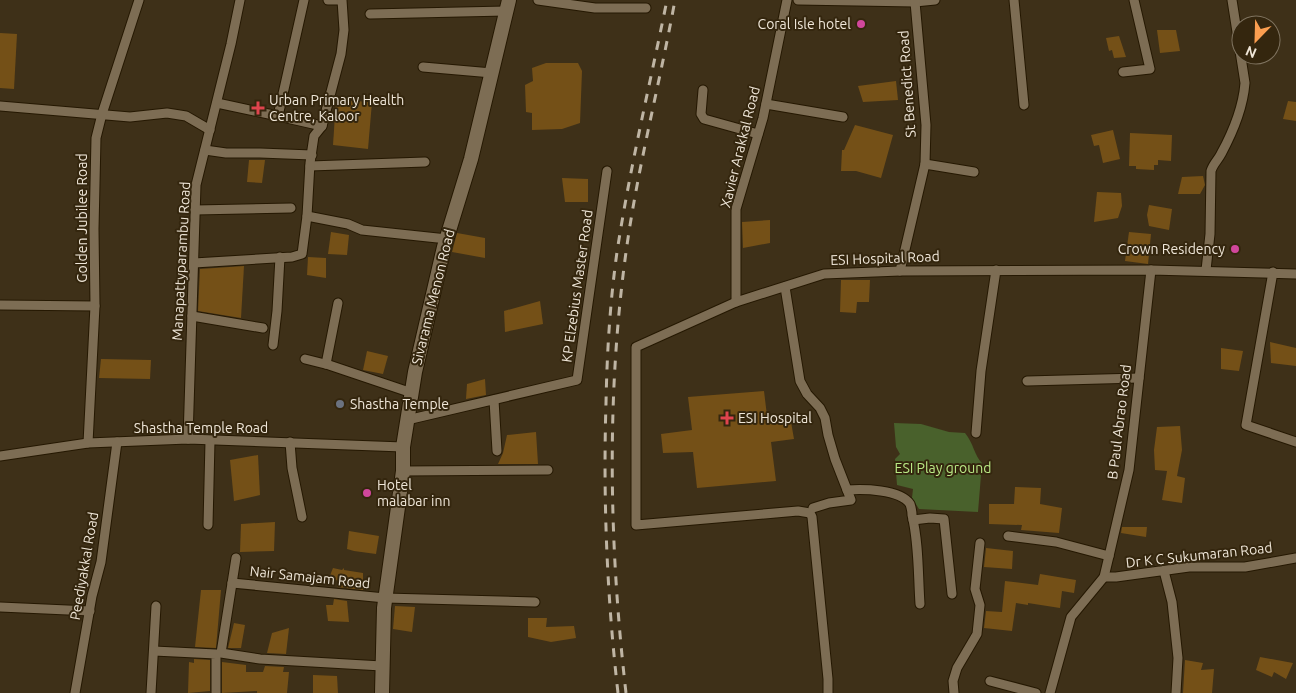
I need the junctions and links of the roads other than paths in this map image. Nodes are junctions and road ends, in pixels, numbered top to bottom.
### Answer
1 (140, 0) edge
2 (240, 0) edge
3 (301, 0) edge
4 (328, 0) edge
5 (332, 0) edge
6 (341, 0) edge
7 (538, 0) edge
8 (787, 0) edge
9 (798, 0) edge
10 (935, 0) edge
11 (1014, 0) edge
12 (1134, 0) edge
13 (1232, 0) edge
14 (915, 2) junction
15 (589, 3) edge
16 (508, 6) edge
17 (646, 8) dead end
18 (370, 14) dead end
19 (423, 67) dead end
20 (1123, 72) dead end
21 (492, 73) junction
22 (703, 90) dead end
23 (217, 102) junction
24 (766, 104) junction
25 (1024, 105) dead end
26 (0, 106) edge
27 (102, 114) junction
28 (278, 116) junction
29 (843, 117) dead end
30 (322, 126) junction
31 (210, 130) junction
32 (758, 134) junction
33 (205, 150) junction
34 (312, 155) junction
35 (425, 162) dead end
36 (925, 164) junction
37 (310, 166) junction
38 (607, 171) dead end
39 (974, 172) dead end
40 (290, 208) dead end
41 (196, 210) junction
42 (307, 216) junction
43 (446, 239) junction
44 (280, 257) junction
45 (194, 262) junction
46 (900, 270) junction
47 (996, 270) junction
48 (1151, 270) junction
49 (1206, 270) junction
50 (1273, 272) junction
51 (1296, 274) edge
52 (785, 288) junction
53 (338, 302) dead end
54 (736, 302) junction
55 (0, 305) edge
56 (95, 306) junction
57 (192, 316) junction
58 (263, 328) dead end
59 (273, 345) dead end
60 (305, 359) dead end
61 (326, 364) junction
62 (1139, 378) junction
63 (1027, 381) dead end
64 (412, 393) junction
65 (494, 400) junction
66 (408, 420) junction
67 (976, 433) dead end
68 (188, 439) junction
69 (210, 441) junction
70 (117, 442) junction
71 (290, 442) junction
72 (1296, 442) edge
73 (88, 443) junction
74 (403, 447) junction
75 (497, 451) dead end
76 (0, 456) edge
77 (548, 470) dead end
78 (403, 471) junction
79 (848, 490) junction
80 (813, 508) dead end
81 (302, 518) dead end
82 (913, 520) junction
83 (208, 525) dead end
84 (1008, 536) dead end
85 (980, 543) dead end
86 (1109, 556) junction
87 (236, 558) dead end
88 (1296, 558) edge
89 (1164, 571) junction
90 (1104, 577) junction
91 (232, 583) junction
92 (952, 594) dead end
93 (386, 598) junction
94 (535, 602) dead end
95 (920, 604) dead end
96 (156, 606) dead end
97 (0, 608) edge
98 (90, 612) junction
99 (154, 651) junction
100 (382, 666) junction
101 (990, 681) dead end
102 (75, 693) edge
103 (152, 693) edge
104 (216, 693) edge
105 (382, 693) edge
106 (828, 693) edge
107 (954, 693) edge
108 (1036, 693) edge
109 (1050, 693) edge
110 (1176, 693) edge

1 - 27 street, Golden Jubilee Road
2 - 23 street, Manapattyparambu Road
3 - 28 street
4 - 5 street
5 - 6 street
6 - 30 street
7 - 15 street
8 - 24 street, Xavier Arakkal Road
9 - 14 street
10 - 14 street
11 - 25 street
12 - 20 street
13 - 49 street
14 - 36 street, St Benedict Road
15 - 17 street
16 - 18 street
16 - 21 street, Sivarama Menon Road
19 - 21 street
21 - 43 street, Sivarama Menon Road
22 - 32 street
23 - 28 street
23 - 31 street, Manapattyparambu Road
24 - 29 street
24 - 32 street, Xavier Arakkal Road
26 - 27 street
27 - 31 street
27 - 56 street, Golden Jubilee Road
28 - 30 street
30 - 34 street
31 - 33 street, Manapattyparambu Road
32 - 54 street, Xavier Arakkal Road
33 - 34 street
33 - 41 street, Manapattyparambu Road
34 - 37 street
35 - 37 street
36 - 39 street
36 - 46 street, St Benedict Road
37 - 42 street
38 - 65 street, KP Elzebius Master Road
40 - 41 street
41 - 45 street, Manapattyparambu Road
42 - 43 street
42 - 44 street
43 - 64 street, Sivarama Menon Road
44 - 45 street
44 - 59 street
45 - 57 street, Manapattyparambu Road
46 - 47 street, ESI Hospital Road
46 - 52 street, ESI Hospital Road
47 - 48 street, ESI Hospital Road
47 - 67 street
48 - 49 street, ESI Hospital Road
48 - 62 street, B Paul Abrao Road
49 - 50 street, ESI Hospital Road
50 - 51 street, ESI Hospital Road
50 - 72 street
52 - 54 street, ESI Hospital Road
52 - 79 street
53 - 61 street
54 - 106 street, ESI Hospital Road
55 - 56 street
56 - 73 street, Golden Jubilee Road
57 - 58 street
57 - 68 street, Manapattyparambu Road
60 - 61 street
61 - 64 street
62 - 63 street
62 - 86 street, B Paul Abrao Road
64 - 66 street, Sivarama Menon Road
65 - 66 street, KP Elzebius Master Road
65 - 75 street
66 - 74 street, Sivarama Menon Road
68 - 69 street, Shastha Temple Road
68 - 70 street, Shastha Temple Road
69 - 71 street, Shastha Temple Road
69 - 83 street
70 - 73 street, Shastha Temple Road
70 - 98 street, Peediyakkal Road
71 - 74 street, Shastha Temple Road
71 - 81 street
73 - 76 street, Shastha Temple Road
74 - 78 street, Sivarama Menon Road
77 - 78 street
78 - 93 street, Sivarama Menon Road
79 - 80 street
79 - 82 street
82 - 92 street
82 - 95 street
84 - 86 street
85 - 107 street
86 - 90 street, B Paul Abrao Road
87 - 91 street
88 - 89 street, Dr K C Sukumaran Road
89 - 90 street, Dr K C Sukumaran Road
89 - 110 street
90 - 109 street
91 - 93 street, Nair Samajam Road
91 - 100 street
93 - 94 street
93 - 100 street, Sivarama Menon Road
96 - 99 street
97 - 98 street
98 - 102 street, Peediyakkal Road
99 - 103 street
99 - 104 street
100 - 105 street, Sivarama Menon Road
101 - 108 street

